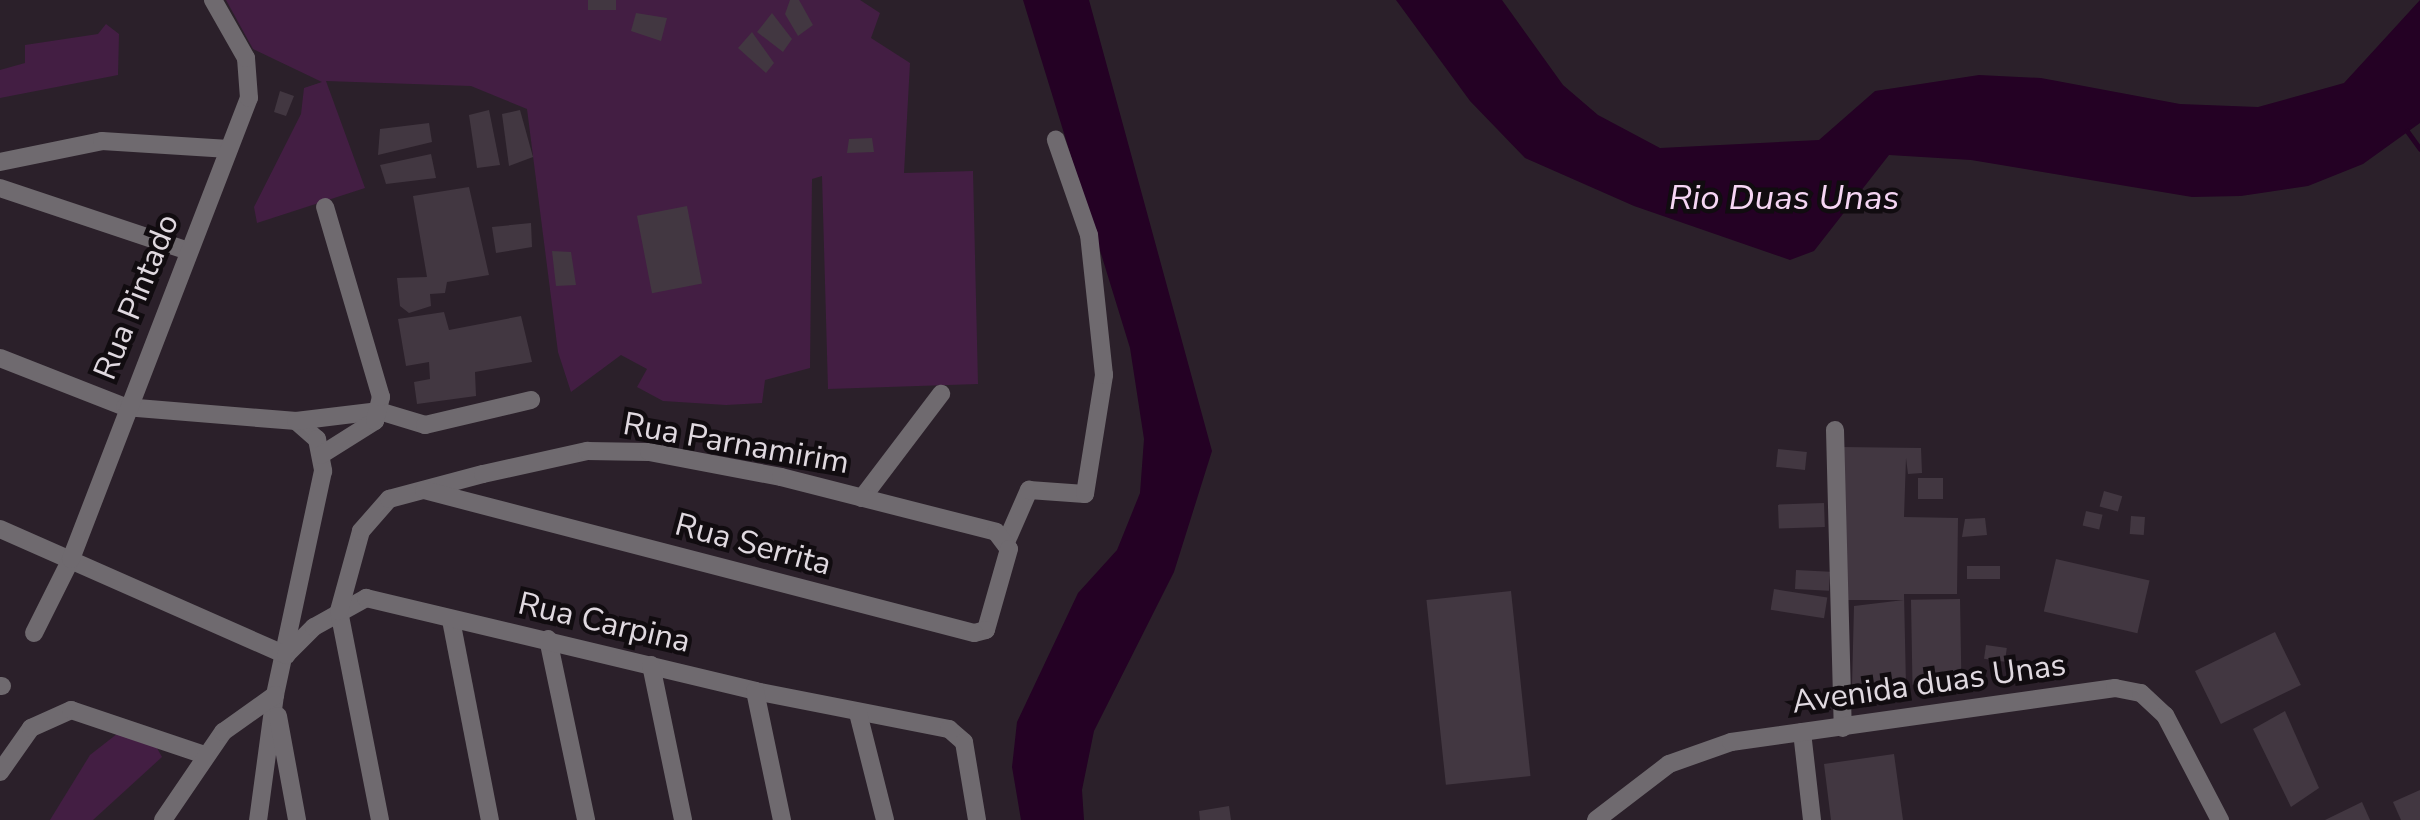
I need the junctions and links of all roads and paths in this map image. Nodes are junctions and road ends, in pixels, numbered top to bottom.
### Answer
1 (212, 0) edge
2 (1056, 140) dead end
3 (230, 149) junction
4 (0, 162) edge
5 (0, 188) edge
6 (326, 208) dead end
7 (188, 251) junction
8 (0, 358) edge
9 (941, 394) dead end
10 (531, 400) dead end
11 (125, 407) junction
12 (379, 411) junction
13 (296, 421) junction
14 (1835, 430) dead end
15 (322, 455) junction
16 (424, 490) junction
17 (862, 498) junction
18 (0, 528) edge
19 (1008, 544) junction
20 (70, 558) junction
21 (339, 611) junction
22 (450, 620) junction
23 (34, 633) dead end
24 (548, 639) junction
25 (286, 654) junction
26 (651, 665) junction
27 (754, 690) junction
28 (275, 696) junction
29 (858, 713) junction
30 (1843, 728) junction
31 (1802, 732) junction
32 (206, 755) junction
33 (0, 772) edge
34 (163, 820) edge
35 (258, 820) edge
36 (297, 820) edge
37 (380, 820) edge
38 (490, 820) edge
39 (586, 820) edge
40 (683, 820) edge
41 (782, 820) edge
42 (885, 820) edge
43 (977, 820) edge
44 (1596, 820) edge
45 (1812, 820) edge
46 (2220, 820) edge

1 - 3 street, Rua Pintado
2 - 19 street
3 - 4 street
3 - 7 street, Rua Pintado
5 - 7 street
6 - 12 street
7 - 11 street, Rua Pintado
8 - 11 street
9 - 17 street
10 - 12 street
11 - 13 street
11 - 20 street, Rua Pintado
12 - 13 street
12 - 15 street
13 - 15 street
14 - 30 street
15 - 25 street
16 - 17 street, Rua Parnamirim
16 - 19 street, Rua Serrita
16 - 21 street, Rua Parnamirim
17 - 19 street, Rua Parnamirim
18 - 20 street
20 - 23 street, Rua Pintado
20 - 25 street
21 - 22 street, Rua Carpina
21 - 25 street
21 - 37 street
22 - 24 street, Rua Carpina
22 - 38 street
24 - 26 street, Rua Carpina
24 - 39 street
25 - 28 street
26 - 27 street, Rua Carpina
26 - 40 street
27 - 29 street, Rua Carpina
27 - 41 street
28 - 32 street
28 - 35 street
28 - 36 street
29 - 42 street
29 - 43 street, Rua Carpina
30 - 31 street, Avenida duas Unas
30 - 46 street, Avenida duas Unas
31 - 44 street, Avenida duas Unas
31 - 45 street
32 - 33 street
32 - 34 street

